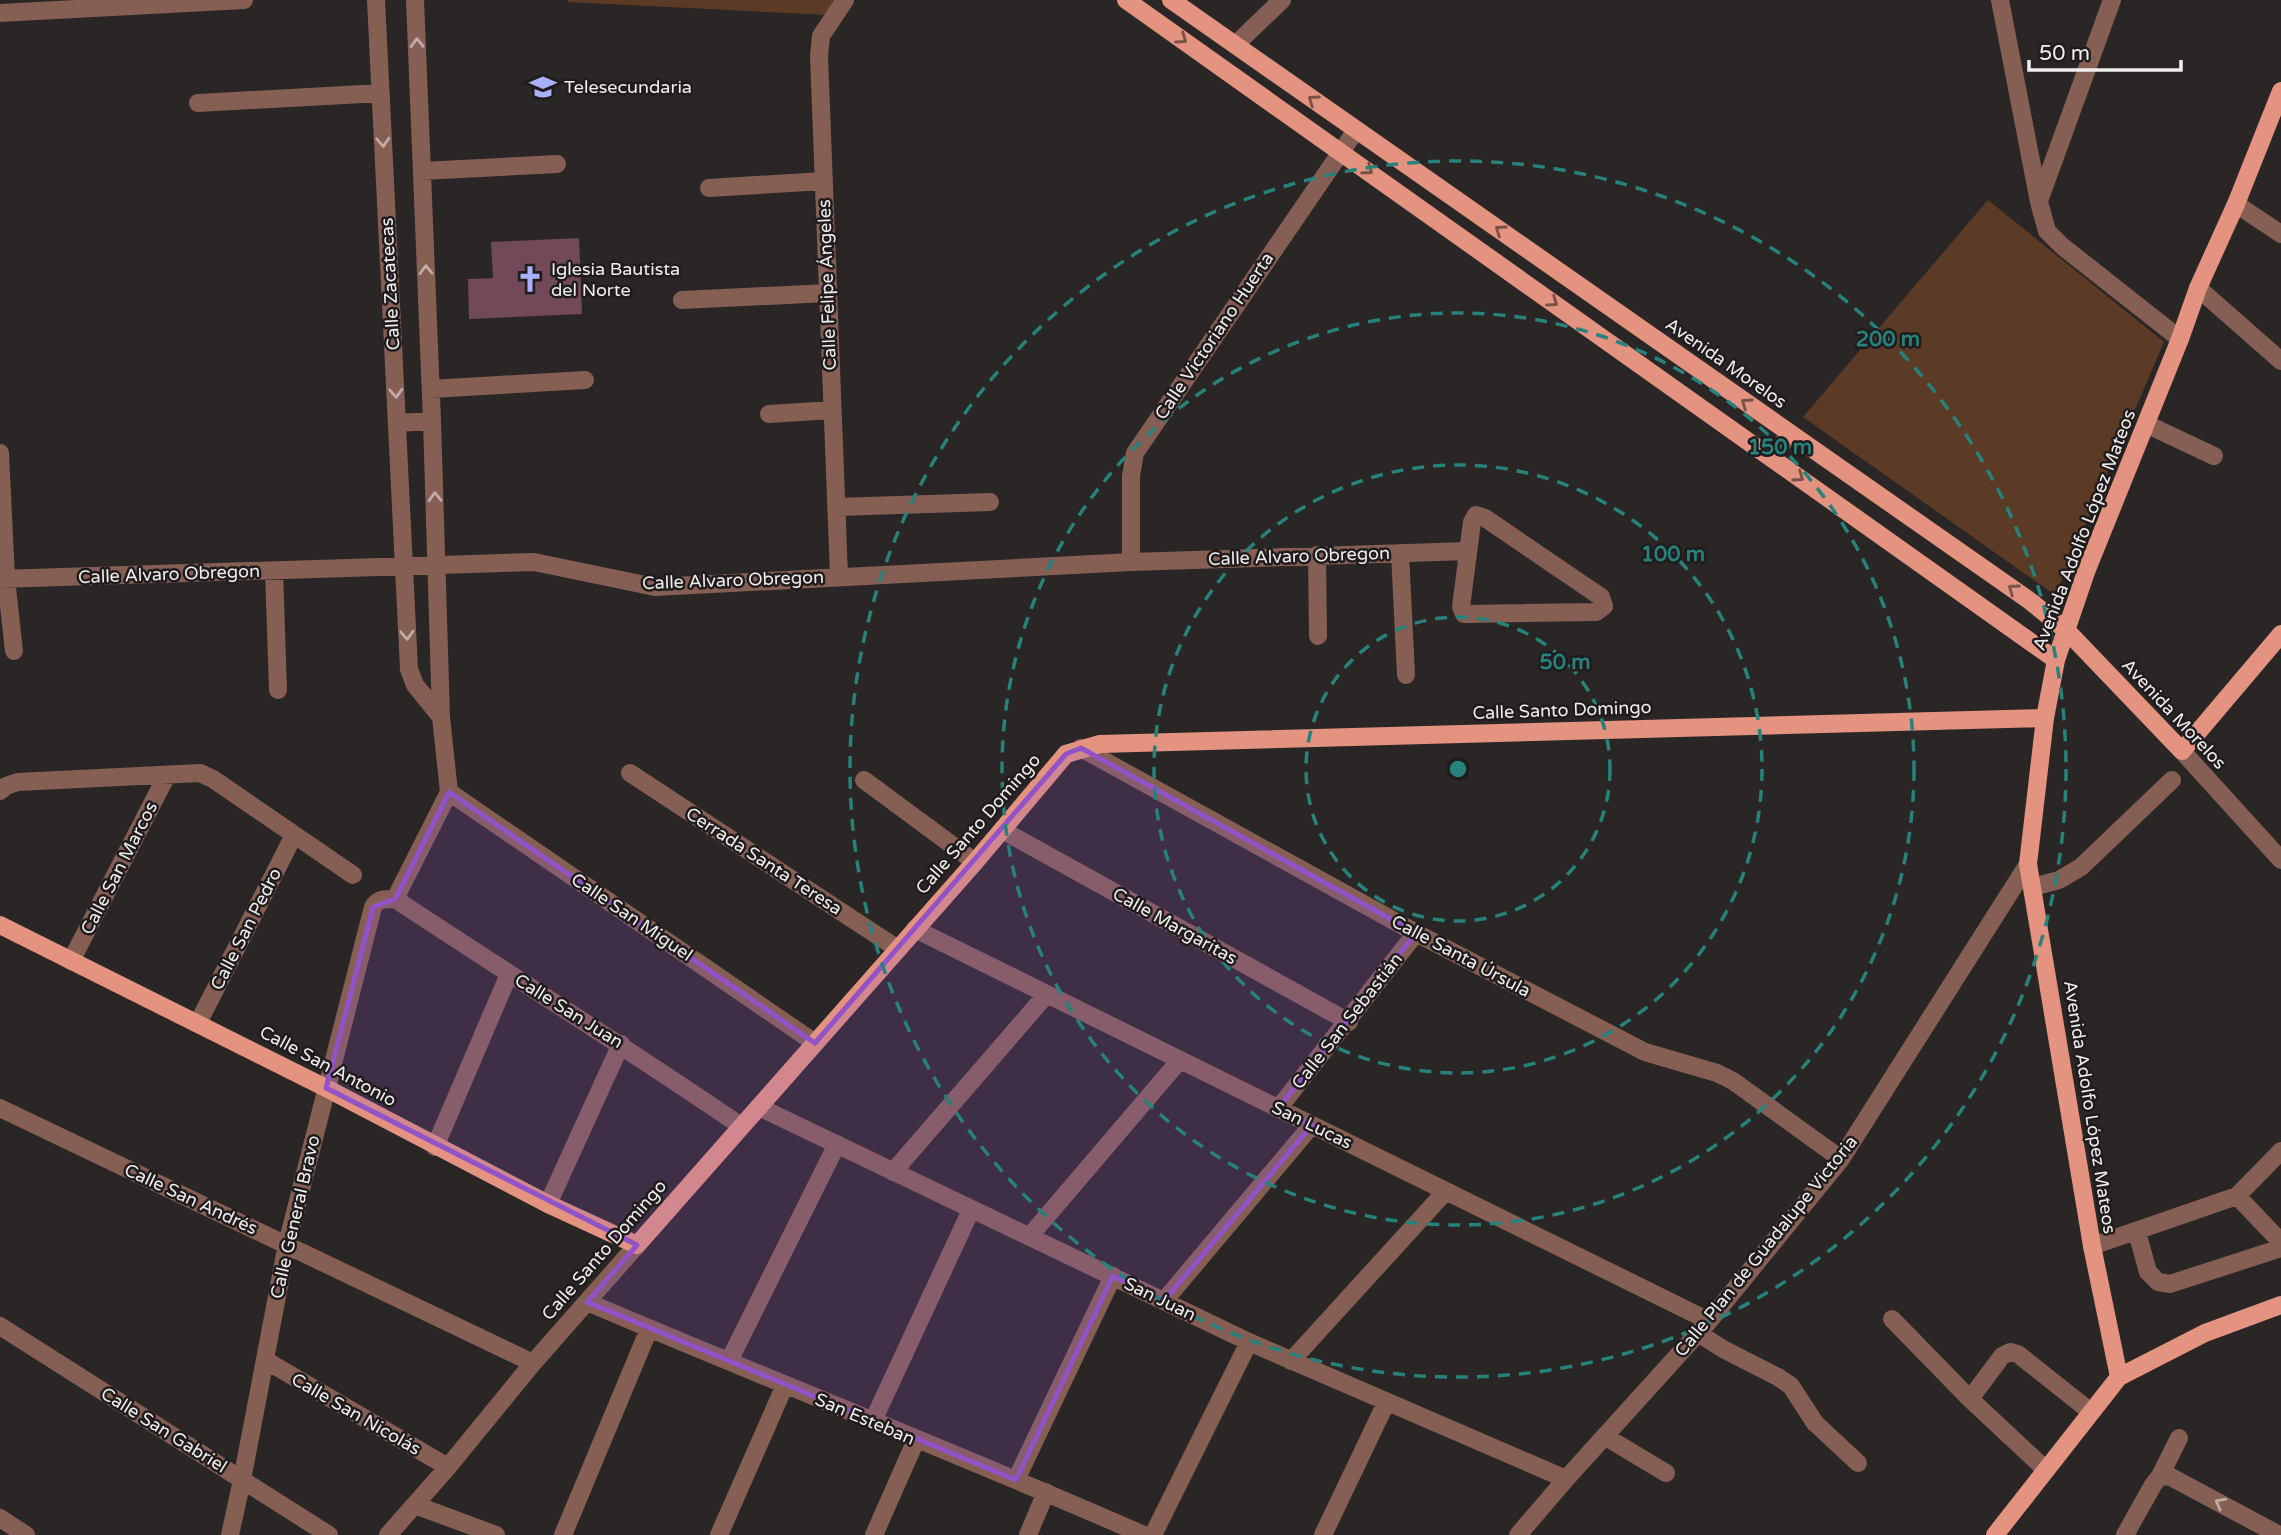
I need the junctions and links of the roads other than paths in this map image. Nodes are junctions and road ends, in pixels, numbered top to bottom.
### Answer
1 (244, 0) edge
2 (376, 0) edge
3 (415, 0) edge
4 (845, 0) edge
5 (1126, 0) edge
6 (1171, 0) edge
7 (1282, 0) edge
8 (2000, 0) edge
9 (2112, 0) edge
10 (149, 3) edge
11 (7, 9) edge
12 (1235, 45) junction
13 (2281, 91) edge
14 (381, 93) junction
15 (198, 103) dead end
16 (1356, 130) junction
17 (1341, 151) junction
18 (557, 164) dead end
19 (422, 172) junction
20 (823, 181) junction
21 (709, 188) dead end
22 (2039, 202) junction
23 (2236, 204) junction
24 (2281, 234) edge
25 (2199, 288) junction
26 (828, 293) junction
27 (682, 300) dead end
28 (2180, 339) junction
29 (2281, 361) edge
30 (585, 380) dead end
31 (431, 389) junction
32 (832, 410) junction
33 (769, 414) dead end
34 (432, 421) junction
35 (397, 423) junction
36 (2146, 424) junction
37 (1790, 433) junction
38 (0, 453) edge
39 (2214, 456) dead end
40 (1772, 458) junction
41 (990, 502) dead end
42 (837, 508) junction
43 (1468, 551) junction
44 (1400, 553) junction
45 (1317, 555) junction
46 (1131, 562) junction
47 (437, 566) junction
48 (404, 567) junction
49 (274, 571) junction
50 (839, 576) junction
51 (3, 579) edge
52 (2067, 631) junction
53 (2281, 634) edge
54 (1318, 636) dead end
55 (14, 651) dead end
56 (2056, 660) junction
57 (1406, 675) dead end
58 (278, 690) dead end
59 (442, 717) junction
60 (2045, 718) junction
61 (1081, 748) junction
62 (2182, 751) junction
63 (630, 774) dead end
64 (167, 775) junction
65 (864, 780) dead end
66 (2172, 780) dead end
67 (0, 792) edge
68 (449, 792) junction
69 (1002, 830) junction
70 (294, 835) junction
71 (2281, 860) edge
72 (975, 862) junction
73 (2028, 864) junction
74 (353, 875) dead end
75 (2033, 887) junction
76 (395, 899) junction
77 (0, 925) edge
78 (915, 929) junction
79 (1416, 933) junction
80 (898, 948) junction
81 (71, 961) junction
82 (509, 974) junction
83 (1046, 995) junction
84 (1349, 1022) junction
85 (198, 1023) junction
86 (815, 1043) junction
87 (621, 1044) junction
88 (1180, 1060) junction
89 (326, 1087) junction
90 (759, 1107) junction
91 (0, 1108) edge
92 (1278, 1109) junction
93 (1312, 1125) junction
94 (741, 1126) junction
95 (837, 1144) junction
96 (435, 1147) junction
97 (2281, 1151) edge
98 (1841, 1158) junction
99 (893, 1172) junction
100 (1446, 1191) junction
101 (2237, 1196) junction
102 (548, 1204) junction
103 (971, 1210) junction
104 (2137, 1232) junction
105 (1029, 1237) junction
106 (2281, 1242) edge
107 (287, 1244) junction
108 (637, 1245) junction
109 (2092, 1246) junction
110 (2281, 1248) edge
111 (1113, 1276) junction
112 (1164, 1301) junction
113 (587, 1302) junction
114 (2281, 1306) edge
115 (1892, 1319) dead end
116 (0, 1326) edge
117 (1703, 1327) junction
118 (649, 1329) junction
119 (1249, 1342) junction
120 (265, 1360) junction
121 (729, 1361) junction
122 (1291, 1361) junction
123 (533, 1363) junction
124 (2119, 1377) junction
125 (785, 1385) junction
126 (1970, 1399) junction
127 (1386, 1403) junction
128 (2091, 1412) junction
129 (873, 1421) junction
130 (1606, 1437) junction
131 (2179, 1438) dead end
132 (916, 1440) junction
133 (1858, 1463) dead end
134 (448, 1467) junction
135 (2046, 1470) junction
136 (1666, 1473) dead end
137 (2160, 1476) junction
138 (1566, 1479) junction
139 (242, 1480) junction
140 (1016, 1480) junction
141 (1046, 1492) junction
142 (415, 1505) junction
143 (0, 1518) edge
144 (26, 1535) edge
145 (230, 1535) edge
146 (328, 1535) edge
147 (388, 1535) edge
148 (496, 1535) edge
149 (563, 1535) edge
150 (719, 1535) edge
151 (874, 1535) edge
152 (1028, 1535) edge
153 (1144, 1535) edge
154 (1153, 1535) edge
155 (1323, 1535) edge
156 (1518, 1535) edge
157 (1995, 1535) edge
158 (2125, 1535) edge
159 (2279, 1535) edge

1 - 10 street
2 - 14 street, Calle Zacatecas
19 -> 3 street, Calle Zacatecas
4 - 20 street, Calle Felipe Ángeles
5 -> 17 main road
6 - 12 main road, Avenida Morelos
7 - 12 street
8 - 22 street
9 - 22 street
10 - 11 street
16 -> 12 main road, Avenida Morelos
13 - 23 main road, Avenida Adolfo López Mateos
14 - 15 street
14 -> 35 street, Calle Zacatecas
16 - 17 street, Calle Victoriano Huerta
37 -> 16 main road, Avenida Morelos
17 -> 40 main road
17 - 46 street, Calle Victoriano Huerta
18 - 19 street
31 -> 19 street, Calle Zacatecas
20 - 21 street
20 - 26 street, Calle Felipe Ángeles
22 - 28 street
23 - 24 street
23 - 25 main road, Avenida Adolfo López Mateos
25 - 28 main road, Avenida Adolfo López Mateos
25 - 29 street
26 - 27 street
26 - 32 street, Calle Felipe Ángeles
28 - 36 main road, Avenida Adolfo López Mateos
30 - 31 street
31 - 34 street, Calle Zacatecas
32 - 33 street
32 - 42 street, Calle Felipe Ángeles
34 - 35 street
47 -> 34 street, Calle Zacatecas
35 - 48 street, Calle Zacatecas
36 - 39 street
36 - 52 main road, Avenida Adolfo López Mateos
37 - 40 street
52 -> 37 main road, Avenida Morelos
38 - 51 street
40 -> 56 main road
41 - 42 street
42 - 50 street, Calle Felipe Ángeles
43 - 43 street
43 - 44 street, Calle Alvaro Obregon
44 - 45 street, Calle Alvaro Obregon
44 - 57 street
45 - 46 street, Calle Alvaro Obregon
45 - 54 street
46 - 50 street, Calle Alvaro Obregon
47 - 48 street, Calle Alvaro Obregon
47 - 50 street, Calle Alvaro Obregon
47 - 59 street, Calle Zacatecas
48 - 49 street, Calle Alvaro Obregon
48 -> 59 street, Calle Zacatecas
49 - 51 street, Calle Alvaro Obregon
49 - 58 street
51 - 55 street
52 - 56 main road, Avenida Adolfo López Mateos
52 - 62 main road, Avenida Morelos
53 - 62 main road
56 - 60 main road, Avenida Adolfo López Mateos
59 - 68 street, Calle Zacatecas
60 - 61 main road, Calle Santo Domingo
60 - 73 main road, Avenida Adolfo López Mateos
61 - 69 main road, Calle Santo Domingo
61 - 79 street, Calle Santa Úrsula
62 - 71 street, Avenida Morelos
63 - 80 street, Cerrada Santa Teresa
64 - 67 street
64 - 70 street
64 - 81 street, Calle San Marcos
65 - 72 street
66 - 75 street
68 - 76 street
68 - 86 street, Calle San Miguel
69 - 72 main road, Calle Santo Domingo
69 - 84 street, Calle Margaritas
70 - 74 street
70 - 85 street, Calle San Pedro
72 - 78 main road, Calle Santo Domingo
73 - 75 main road, Avenida Adolfo López Mateos
73 - 98 street, Calle Plan de Guadalupe Victoria
75 - 109 main road, Avenida Adolfo López Mateos
76 - 82 street, Calle San Juan
76 - 89 street, Calle General Bravo
77 - 81 main road, Calle San Antonio
78 - 80 main road, Calle Santo Domingo
78 - 83 street, San Lucas
79 - 84 street, Calle San Sebastián
79 - 98 street, Calle Santa Úrsula
80 - 86 main road, Calle Santo Domingo
81 - 85 main road, Calle San Antonio
82 - 87 street, Calle San Juan
82 - 96 street
83 - 88 street, San Lucas
83 - 99 street
84 - 92 street, Calle San Sebastián
85 - 89 main road, Calle San Antonio
86 - 90 main road, Calle Santo Domingo
87 - 94 street, Calle San Juan
87 - 102 street
88 - 92 street, San Lucas
88 - 105 street
89 - 96 main road, Calle San Antonio
89 - 107 street, Calle General Bravo
90 - 94 main road, Calle Santo Domingo
90 - 95 street, San Juan
91 - 107 street, Calle San Andrés
92 - 93 street, San Lucas
93 - 100 street, San Lucas
93 - 112 street
94 - 108 main road, Calle Santo Domingo
95 - 99 street, San Juan
95 - 121 street
96 - 102 main road, Calle San Antonio
97 - 101 street
98 - 117 street, Calle Plan de Guadalupe Victoria
99 - 103 street, San Juan
100 - 117 street, San Lucas
100 - 122 street
101 - 104 street
101 - 106 street
102 - 108 main road, Calle San Antonio
103 - 105 street, San Juan
103 - 129 street
104 - 109 street
104 - 110 street
105 - 111 street, San Juan
107 - 120 street, Calle General Bravo
107 - 123 street, Calle San Andrés
108 - 113 street, Calle Santo Domingo
109 - 124 main road, Avenida Adolfo López Mateos
111 - 112 street, San Juan
111 - 140 street
112 - 119 street, San Juan
113 - 118 street, San Esteban
113 - 123 street, Calle Santo Domingo
114 - 124 main road
115 - 126 street
116 - 139 street, Calle San Gabriel
117 - 130 street, Calle Plan de Guadalupe Victoria
117 - 133 street, San Lucas
118 - 121 street, San Esteban
118 - 149 street
119 - 122 street, San Juan
119 - 154 street
120 - 134 street, Calle San Nicolás
120 - 139 street, Calle General Bravo
121 - 125 street, San Esteban
122 - 127 street, San Juan
123 - 134 street, Calle Santo Domingo
124 - 128 main road
125 - 129 street, San Esteban
125 - 150 street
126 - 128 street
126 - 135 street
127 - 138 street, San Juan
127 - 155 street
128 - 135 main road
129 - 132 street, San Esteban
130 - 136 street
130 - 138 street, Calle Plan de Guadalupe Victoria
131 - 137 street
132 - 140 street, San Esteban
132 - 151 street
134 - 142 street, Calle Santo Domingo
135 - 157 main road
137 - 158 street
159 -> 137 street
138 - 156 street, Calle Plan de Guadalupe Victoria
139 - 145 street, Calle General Bravo
139 - 146 street, Calle San Gabriel
140 - 141 street, San Esteban
141 - 152 street
141 - 153 street, San Esteban
142 - 147 street, Calle Santo Domingo
142 - 148 street
143 - 144 street

